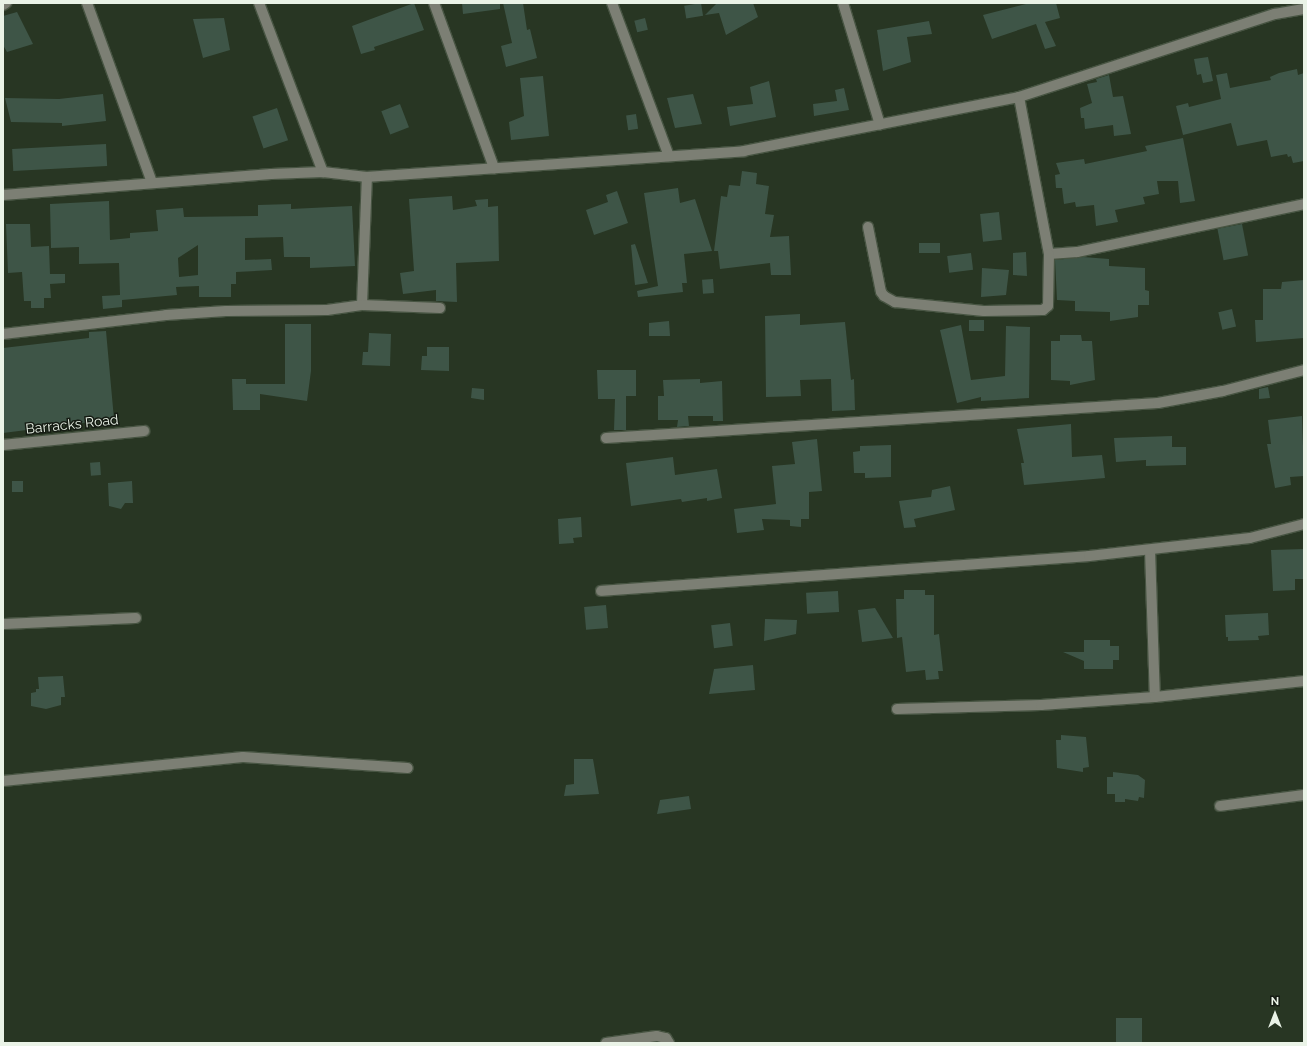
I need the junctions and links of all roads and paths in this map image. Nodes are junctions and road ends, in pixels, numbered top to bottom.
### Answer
1 (6, 3) edge
2 (87, 3) edge
3 (259, 3) edge
4 (434, 3) edge
5 (612, 3) edge
6 (843, 3) edge
7 (3, 4) edge
8 (1304, 9) edge
9 (1020, 97) junction
10 (880, 125) junction
11 (669, 156) junction
12 (494, 168) junction
13 (323, 172) junction
14 (367, 177) junction
15 (152, 184) junction
16 (3, 195) edge
17 (1304, 204) edge
18 (868, 227) dead end
19 (1049, 254) junction
20 (362, 305) junction
21 (440, 308) dead end
22 (3, 334) edge
23 (1304, 370) edge
24 (144, 431) dead end
25 (606, 438) dead end
26 (3, 445) edge
27 (1304, 524) edge
28 (1150, 550) junction
29 (601, 591) dead end
30 (136, 618) dead end
31 (3, 624) edge
32 (1304, 681) edge
33 (1156, 697) junction
34 (897, 709) dead end
35 (408, 768) dead end
36 (3, 781) edge
37 (1304, 796) edge
38 (1220, 806) dead end
39 (606, 1043) edge
40 (669, 1043) edge

1 - 7 street
2 - 15 street
3 - 13 street
4 - 12 street
5 - 11 street
6 - 10 street
8 - 9 street
9 - 10 street
9 - 19 street
10 - 11 street
11 - 12 street
12 - 14 street
13 - 14 street
13 - 15 street
14 - 20 street
15 - 16 street
17 - 19 street
18 - 19 street
20 - 21 street
20 - 22 street
23 - 25 street
24 - 26 street, Barracks Road
27 - 28 street
28 - 29 street
28 - 33 street
30 - 31 street
32 - 33 street
33 - 34 street
35 - 36 street
37 - 38 street
39 - 40 street

